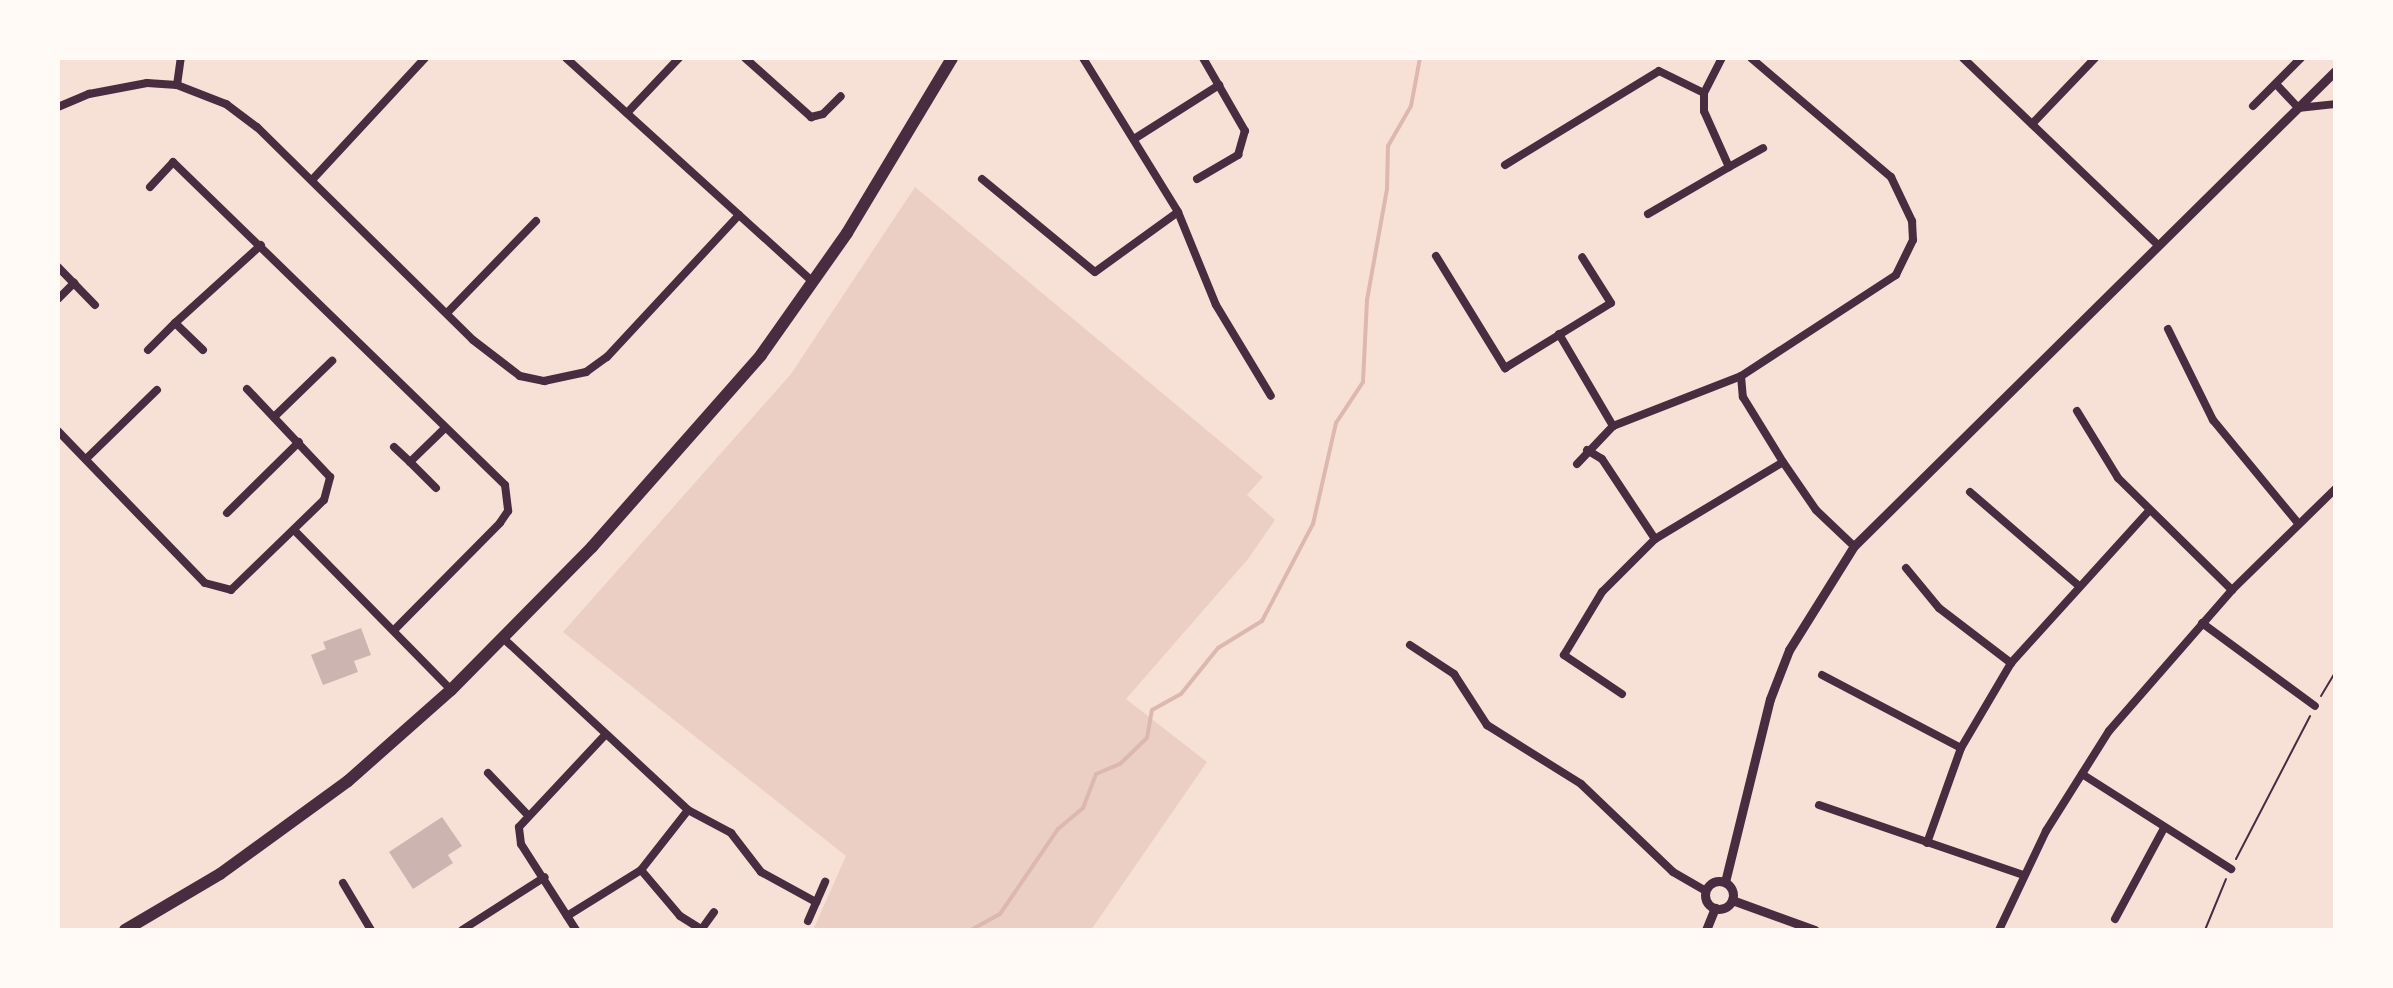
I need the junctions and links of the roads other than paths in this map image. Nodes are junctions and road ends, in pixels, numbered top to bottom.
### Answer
1 (181, 58) edge
2 (425, 58) edge
3 (566, 58) edge
4 (679, 58) edge
5 (745, 58) edge
6 (952, 58) edge
7 (1083, 58) edge
8 (1203, 58) edge
9 (1722, 58) edge
10 (1751, 58) edge
11 (1963, 58) edge
12 (2095, 58) edge
13 (2301, 58) edge
14 (2335, 71) edge
15 (2276, 84) junction
16 (177, 85) junction
17 (1219, 85) junction
18 (1704, 93) junction
19 (841, 96) dead end
20 (2335, 104) edge
21 (2253, 106) dead end
22 (58, 107) edge
23 (2298, 108) junction
24 (627, 113) junction
25 (2032, 124) junction
26 (1134, 139) junction
27 (1763, 148) dead end
28 (1505, 165) dead end
29 (1729, 167) junction
30 (982, 179) dead end
31 (1197, 179) dead end
32 (312, 180) junction
33 (150, 187) dead end
34 (1178, 212) junction
35 (1648, 214) dead end
36 (739, 215) junction
37 (536, 221) dead end
38 (2156, 243) junction
39 (261, 245) junction
40 (1436, 256) dead end
41 (1582, 257) dead end
42 (58, 267) edge
43 (813, 282) junction
44 (74, 283) junction
45 (58, 299) edge
46 (95, 305) dead end
47 (447, 313) junction
48 (175, 323) junction
49 (2168, 329) dead end
50 (1559, 334) junction
51 (148, 350) dead end
52 (203, 350) dead end
53 (332, 361) dead end
54 (1741, 376) junction
55 (247, 389) dead end
56 (157, 390) dead end
57 (1271, 396) dead end
58 (2077, 411) dead end
59 (274, 417) junction
60 (1613, 426) junction
61 (445, 428) junction
62 (58, 431) edge
63 (299, 442) junction
64 (394, 447) dead end
65 (1587, 450) junction
66 (86, 459) junction
67 (410, 462) junction
68 (1783, 462) junction
69 (1577, 464) dead end
70 (436, 488) dead end
71 (2335, 490) edge
72 (1970, 492) dead end
73 (2149, 511) junction
74 (227, 513) dead end
75 (2298, 523) junction
76 (294, 530) junction
77 (1655, 539) junction
78 (1854, 546) junction
79 (1906, 568) dead end
80 (2079, 586) junction
81 (2232, 590) junction
82 (2202, 623) junction
83 (394, 630) junction
84 (503, 638) junction
85 (1410, 645) dead end
86 (2011, 663) junction
87 (1822, 675) dead end
88 (451, 690) junction
89 (1622, 694) dead end
90 (2315, 706) road end
91 (606, 734) junction
92 (1961, 748) junction
93 (488, 773) dead end
94 (2082, 774) junction
95 (1819, 805) dead end
96 (688, 810) junction
97 (526, 813) junction
98 (2164, 828) junction
99 (1927, 843) junction
100 (2231, 869) road end
101 (641, 870) junction
102 (2023, 875) junction
103 (545, 877) junction
104 (825, 882) dead end
105 (1725, 882) junction
106 (343, 883) dead end
107 (1706, 891) junction
108 (1732, 900) junction
109 (816, 902) junction
110 (1715, 908) junction
111 (714, 912) dead end
112 (567, 916) junction
113 (2115, 919) dead end
114 (808, 921) dead end
115 (125, 930) edge
116 (371, 930) edge
117 (462, 930) edge
118 (576, 930) edge
119 (701, 930) edge
120 (1706, 930) edge
121 (1815, 930) edge
122 (1999, 930) edge

1 - 16 street
2 - 32 street
3 - 24 street
4 - 24 street
5 - 19 street
6 - 43 main road
7 - 26 street
8 - 17 street
9 - 18 street
10 - 54 street
11 - 25 street
12 - 25 street
13 - 15 street
14 - 23 street
15 - 21 street
15 - 23 street
16 - 22 street
16 - 32 street
17 - 26 street
17 - 31 street
18 - 28 street
18 - 29 street
20 - 23 street
23 - 38 street
24 - 36 street
25 - 38 street
26 - 34 street
27 - 29 street
29 - 35 street
30 - 34 street
32 - 47 street
33 - 39 street
34 - 57 street
36 - 43 street
36 - 47 street
37 - 47 street
38 - 78 street
39 - 48 street
39 - 61 street
40 - 50 street
41 - 50 street
42 - 44 street
43 - 84 main road
44 - 45 street
44 - 46 street
48 - 51 street
48 - 52 street
49 - 75 street
50 - 60 street
53 - 59 street
54 - 60 street
54 - 68 street
55 - 59 street
56 - 66 street
58 - 73 street
59 - 63 street
60 - 65 street
61 - 67 street
61 - 83 street
62 - 66 street
63 - 74 street
63 - 76 street
64 - 67 street
65 - 69 street
65 - 77 street
66 - 76 street
67 - 70 street
68 - 77 street
68 - 78 street
71 - 75 street
72 - 80 street
73 - 80 street
73 - 81 street
75 - 81 street
76 - 83 street
77 - 89 street
78 - 105 street
79 - 86 street
80 - 86 street
81 - 82 street
82 - 90 street
82 - 94 street
83 - 88 street
84 - 88 main road
84 - 91 street
85 - 107 street
86 - 92 street
87 - 92 street
88 - 115 main road
91 - 96 street
91 - 97 street
92 - 99 street
93 - 97 street
94 - 98 street
94 - 102 street
95 - 99 street
96 - 101 street
96 - 109 street
97 - 103 street
98 - 100 street
98 - 113 street
99 - 102 street
101 - 112 street
101 - 119 street
102 - 122 street
103 - 112 street
103 - 117 street
104 - 109 street
105 - 107 street
105 - 108 street
106 - 116 street
107 - 110 street
108 - 110 street
108 - 121 street
109 - 114 street
110 - 120 street
111 - 119 street
112 - 118 street

